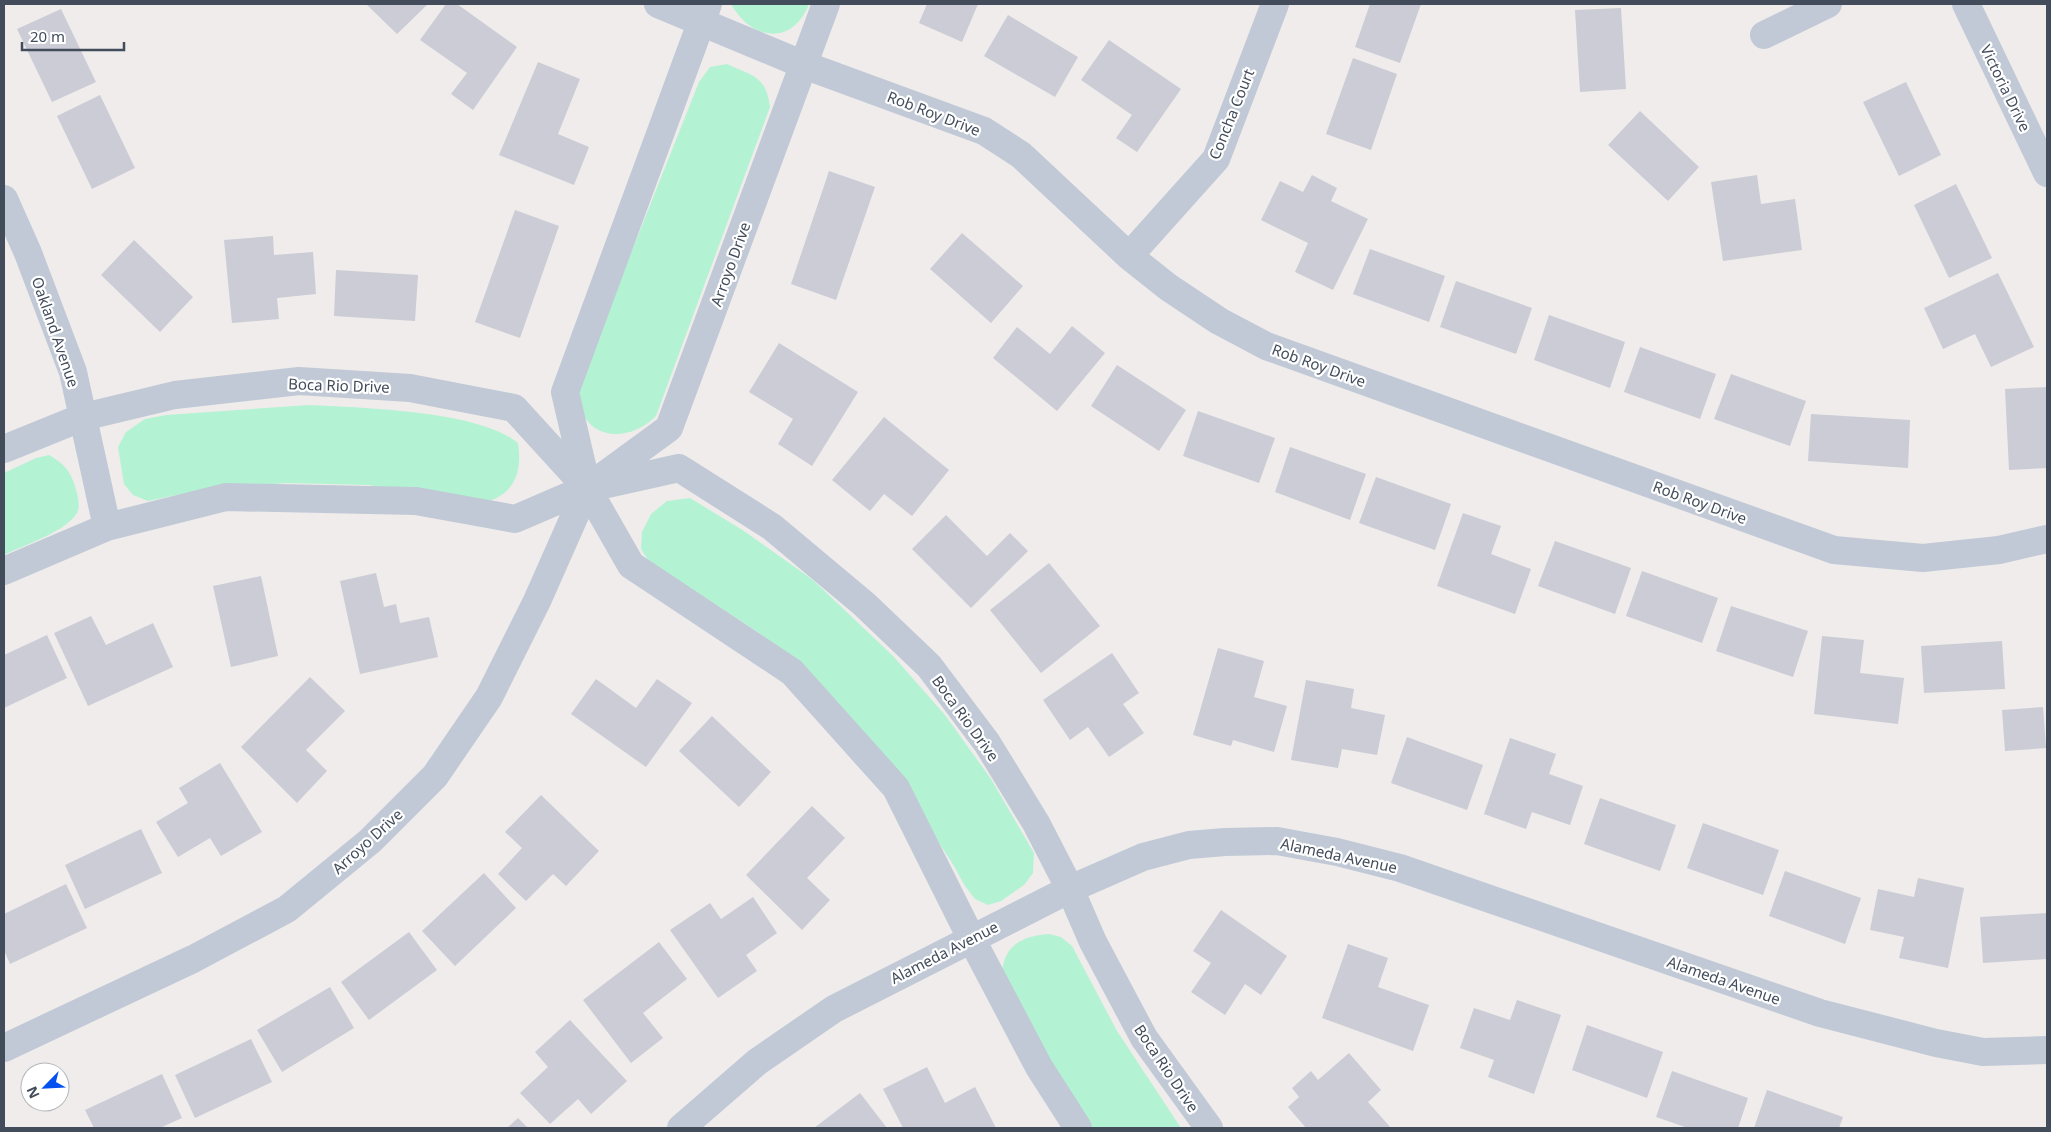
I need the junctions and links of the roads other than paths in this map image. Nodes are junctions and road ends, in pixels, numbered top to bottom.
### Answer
1 (658, 4) edge
2 (826, 4) edge
3 (1275, 4) edge
4 (1828, 4) edge
5 (1966, 4) edge
6 (705, 13) edge
7 (1764, 34) dead end
8 (804, 64) junction
9 (2047, 173) edge
10 (4, 199) edge
11 (1129, 256) junction
12 (83, 417) junction
13 (4, 450) edge
14 (587, 488) junction
15 (107, 527) junction
16 (2047, 539) edge
17 (4, 570) edge
18 (1070, 889) junction
19 (970, 938) junction
20 (4, 1048) edge
21 (2047, 1050) edge
22 (681, 1128) edge
23 (1078, 1128) edge
24 (1209, 1128) edge

1 - 6 street, Rob Roy Drive
2 - 8 street, Arroyo Drive
3 - 11 street, Concha Court
4 - 7 street
5 - 9 street, Victoria Drive
6 - 8 street, Rob Roy Drive
6 - 14 street
8 - 11 street, Rob Roy Drive
8 - 14 street, Arroyo Drive
10 - 12 street, Oakland Avenue
11 - 16 street, Rob Roy Drive
12 - 13 street, Boca Rio Drive
12 - 14 street, Boca Rio Drive
12 - 15 street, Oakland Avenue
14 - 15 street, Boca Rio Drive
14 - 18 street, Boca Rio Drive
14 - 19 street, Boca Rio Drive
14 - 20 street, Arroyo Drive
15 - 17 street, Boca Rio Drive
18 - 19 street, Alameda Avenue
18 - 21 street, Alameda Avenue
18 - 24 street, Boca Rio Drive
19 - 22 street, Alameda Avenue
19 - 23 street, Boca Rio Drive

